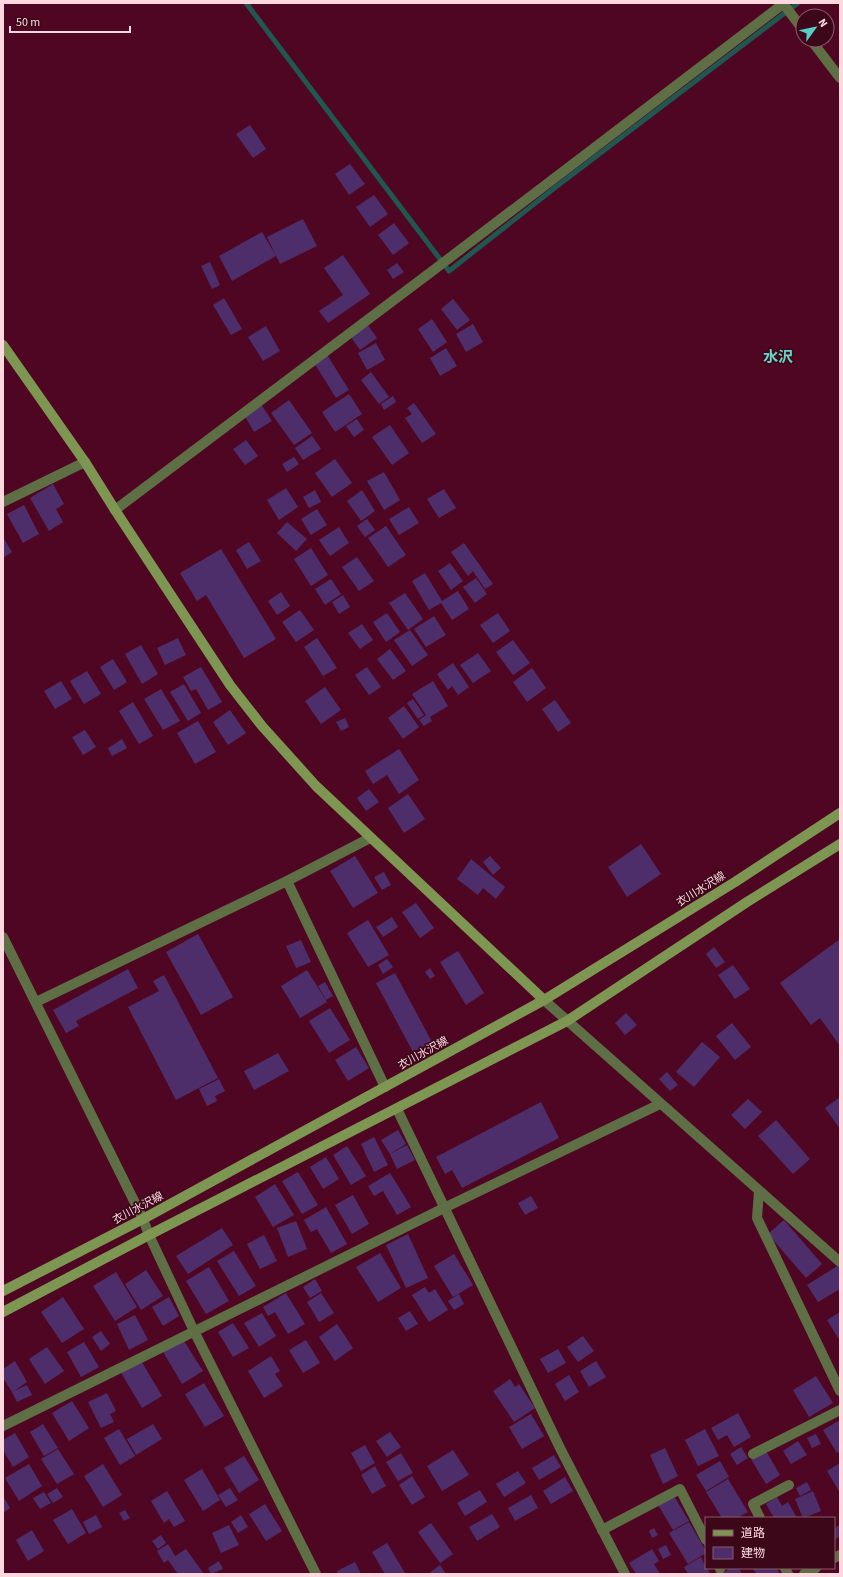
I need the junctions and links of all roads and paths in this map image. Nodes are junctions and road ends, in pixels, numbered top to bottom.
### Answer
1 (783, 3) edge
2 (795, 19) edge
3 (817, 48) edge
4 (840, 78) edge
5 (3, 345) edge
6 (85, 462) junction
7 (3, 502) edge
8 (115, 510) junction
9 (840, 813) edge
10 (370, 838) junction
11 (840, 844) edge
12 (287, 880) junction
13 (3, 937) edge
14 (544, 1000) junction
15 (36, 1002) junction
16 (567, 1021) junction
17 (385, 1087) junction
18 (660, 1104) junction
19 (397, 1109) junction
20 (759, 1191) junction
21 (444, 1208) junction
22 (143, 1219) junction
23 (149, 1235) junction
24 (840, 1262) edge
25 (3, 1292) edge
26 (3, 1312) edge
27 (194, 1331) junction
28 (840, 1391) edge
29 (840, 1410) edge
30 (3, 1426) edge
31 (753, 1454) dead end
32 (789, 1485) dead end
33 (760, 1517) edge
34 (602, 1530) junction
35 (705, 1538) edge
36 (814, 1569) edge
37 (316, 1574) edge
38 (625, 1574) edge
39 (804, 1574) edge

1 - 2 street
1 - 8 street
3 - 4 street
5 - 6 main road
6 - 7 street
6 - 8 main road
8 - 10 main road
9 - 14 main road, 衣川水沢線
10 - 12 street
10 - 14 main road
11 - 16 main road
12 - 15 street
12 - 17 street
13 - 15 street
14 - 16 street
14 - 17 main road, 衣川水沢線
15 - 22 street
16 - 18 street
16 - 19 main road
17 - 22 main road, 衣川水沢線
18 - 20 street
18 - 21 street
19 - 21 street
19 - 23 main road
20 - 24 street
20 - 28 street
21 - 27 street
21 - 34 street
22 - 23 street
22 - 25 main road, 衣川水沢線
23 - 26 main road
23 - 27 street
27 - 30 street
27 - 37 street
29 - 31 street
32 - 33 street
34 - 35 street
34 - 38 street
36 - 39 street

